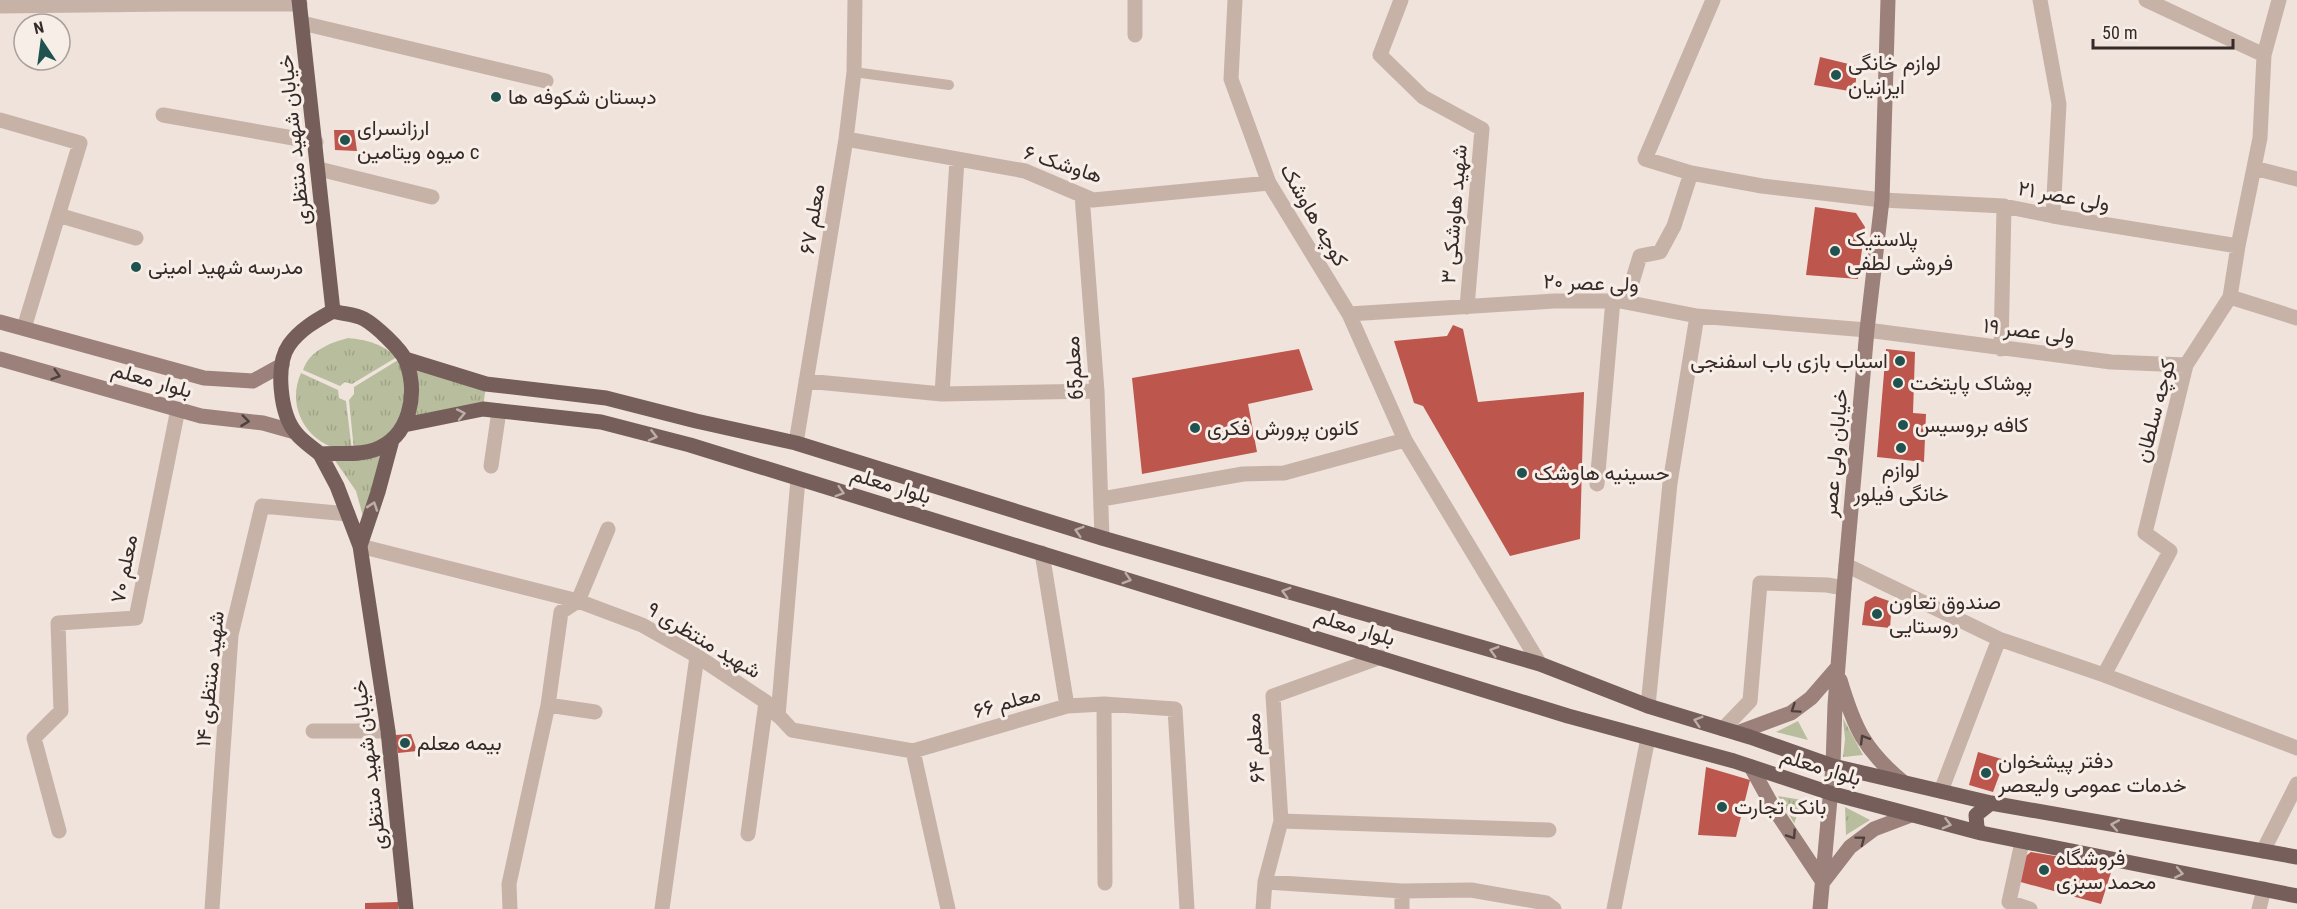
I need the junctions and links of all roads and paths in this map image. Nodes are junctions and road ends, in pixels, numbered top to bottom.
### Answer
1 (855, 0) edge
2 (1135, 0) edge
3 (1235, 0) edge
4 (1401, 0) edge
5 (1713, 0) edge
6 (1888, 0) edge
7 (2040, 0) edge
8 (2146, 0) edge
9 (2279, 0) edge
10 (167, 2) edge
11 (299, 2) edge
12 (0, 6) edge
13 (302, 23) junction
14 (1135, 34) dead end
15 (2264, 54) junction
16 (854, 72) junction
17 (546, 81) dead end
18 (949, 85) dead end
19 (163, 115) dead end
20 (0, 120) edge
21 (846, 139) junction
22 (316, 142) junction
23 (957, 160) junction
24 (2254, 168) junction
25 (319, 169) junction
26 (1691, 173) junction
27 (2297, 178) edge
28 (1269, 183) junction
29 (1082, 195) junction
30 (432, 197) dead end
31 (1882, 200) junction
32 (2004, 206) junction
33 (58, 215) junction
34 (2053, 216) junction
35 (136, 238) dead end
36 (2238, 246) junction
37 (2230, 297) junction
38 (1619, 301) junction
39 (1467, 307) junction
40 (333, 311) junction
41 (1349, 314) junction
42 (1697, 316) junction
43 (2297, 318) edge
44 (0, 322) edge
45 (24, 328) junction
46 (1867, 330) junction
47 (2001, 349) junction
48 (0, 359) edge
49 (405, 359) junction
50 (282, 365) junction
51 (2186, 365) junction
52 (806, 381) junction
53 (1097, 391) junction
54 (942, 394) junction
55 (178, 409) junction
56 (499, 411) junction
57 (404, 425) junction
58 (295, 432) junction
59 (392, 440) junction
60 (1405, 440) junction
61 (796, 443) junction
62 (320, 454) junction
63 (491, 466) dead end
64 (798, 479) junction
65 (1597, 484) dead end
66 (1102, 500) junction
67 (348, 514) junction
68 (608, 530) dead end
69 (1102, 538) junction
70 (360, 546) junction
71 (1042, 553) junction
72 (1846, 565) junction
73 (1844, 588) junction
74 (578, 600) junction
75 (1999, 639) junction
76 (697, 656) junction
77 (1381, 657) junction
78 (1540, 664) junction
79 (1838, 670) junction
80 (2104, 675) junction
81 (766, 702) junction
82 (1104, 704) junction
83 (548, 705) junction
84 (1067, 706) junction
85 (1648, 706) junction
86 (595, 712) dead end
87 (778, 716) junction
88 (313, 731) dead end
89 (388, 731) junction
90 (1736, 733) junction
91 (1648, 738) junction
92 (2297, 748) edge
93 (913, 751) junction
94 (1747, 766) junction
95 (1833, 766) junction
96 (1903, 782) junction
97 (2297, 784) edge
98 (1941, 791) junction
99 (1830, 793) junction
100 (1991, 803) junction
101 (1911, 815) junction
102 (1281, 821) junction
103 (1550, 830) dead end
104 (59, 831) dead end
105 (1981, 833) junction
106 (748, 834) dead end
107 (2022, 842) junction
108 (2263, 851) junction
109 (2297, 857) edge
110 (1265, 882) junction
111 (1823, 882) junction
112 (1105, 884) dead end
113 (2264, 889) junction
114 (1402, 891) junction
115 (2297, 896) edge
116 (212, 909) edge
117 (406, 909) edge
118 (510, 909) edge
119 (662, 909) edge
120 (948, 909) edge
121 (1187, 909) edge
122 (1263, 909) edge
123 (1401, 909) edge
124 (1554, 909) edge
125 (1614, 909) edge
126 (1820, 909) edge
127 (2030, 909) edge
128 (2259, 909) edge

1 - 16 street, معلم ۶۷
2 - 14 street
3 - 28 street, کوچه هاوشک
4 - 39 street, شهید هاوشکی ۳
5 - 26 street, ولی عصر ۲۱
6 - 31 main road, خیابان ولی عصر
7 - 34 street
8 - 15 street
9 - 15 street, کوچه سلطان
10 - 11 street
10 - 12 street
11 - 13 main road, خیابان شهید منتظری
13 - 17 street
13 - 22 main road, خیابان شهید منتظری
15 - 24 street, کوچه سلطان
16 - 18 lane
16 - 21 street, معلم ۶۷
19 - 22 street
20 - 33 street
21 - 23 street, هاوشک ۶
21 - 52 street, معلم ۶۷
22 - 25 main road, خیابان شهید منتظری
23 - 29 street, هاوشک ۶
23 - 54 street
24 - 27 street
24 - 36 street, کوچه سلطان
25 - 30 street
25 - 40 main road, خیابان شهید منتظری
26 - 31 street, ولی عصر ۲۱
26 - 38 street
28 - 29 street, هاوشک ۶
28 - 41 street, کوچه هاوشک
29 - 53 street, معلم65
31 - 32 street, ولی عصر ۲۱
31 - 46 main road, خیابان ولی عصر
32 - 34 street, ولی عصر ۲۱
32 - 47 street
33 - 35 street
33 - 45 street
34 - 36 street, ولی عصر ۲۱
36 - 37 street, کوچه سلطان
37 - 43 street
37 - 51 street, کوچه سلطان
38 - 39 street, ولی عصر ۲۰
38 - 42 street, ولی عصر ۲۰
38 - 65 street
39 - 41 street, ولی عصر ۲۰
40 - 49 main road
40 - 50 main road
41 - 60 street, کوچه هاوشک
42 - 46 street, ولی عصر ۲۰
42 - 85 street
44 - 45 main road, بلوار معلم
45 - 50 main road, بلوار معلم
46 - 47 street, ولی عصر ۱۹
46 - 72 main road, خیابان ولی عصر
47 - 51 street, ولی عصر ۱۹
48 -> 55 main road, بلوار معلم
49 - 57 main road
49 - 61 main road, بلوار معلم
50 - 58 main road
51 - 80 street, کوچه سلطان
52 - 54 street
52 - 61 street, معلم ۶۷
53 - 54 street
53 - 66 street, معلم65
55 -> 58 main road, بلوار معلم
55 - 104 street, معلم ۷۰
57 -> 56 main road, بلوار معلم
56 - 63 street
56 -> 64 main road, بلوار معلم
57 - 59 main road
58 - 62 main road
59 - 62 main road
70 -> 59 main road
60 - 66 street
60 - 78 street, کوچه هاوشک
69 -> 61 main road, بلوار معلم
62 - 67 main road
64 -> 71 main road, بلوار معلم
64 - 87 street
66 - 69 street, معلم65
67 - 70 main road
67 - 116 street, شهید منتظری ۱۴
68 - 74 street
78 -> 69 main road, بلوار معلم
70 - 74 street, شهید منتظری ۹
70 - 89 main road, خیابان شهید منتظری
71 -> 77 main road, بلوار معلم
71 - 84 street, معلم ۶۶
72 - 73 main road, خیابان ولی عصر
72 - 75 street
73 - 79 main road, خیابان ولی عصر
73 - 90 street
74 - 76 street, شهید منتظری ۹
74 - 83 street
75 - 80 street
75 - 98 street
76 - 81 street, شهید منتظری ۹
76 - 119 street
77 - 91 main road, بلوار معلم
77 - 102 street, معلم ۶۴
78 - 85 main road, بلوار معلم
79 -> 90 main road
79 - 95 main road, خیابان ولی عصر
96 -> 79 main road
80 - 92 street
81 - 87 street, شهید منتظری ۹
81 - 106 street
82 - 84 street
82 - 112 street
82 - 121 street
83 - 86 street
83 - 118 street
84 - 93 street, معلم ۶۶
90 -> 85 main road, بلوار معلم
87 - 93 street, شهید منتظری ۹
88 - 89 street
89 - 117 main road, خیابان شهید منتظری
90 - 94 main road
90 - 95 main road, بلوار معلم
91 - 94 main road, بلوار معلم
91 - 125 street
93 - 120 street
94 - 99 main road, بلوار معلم
94 -> 111 main road
95 - 96 main road, بلوار معلم
95 - 99 main road, خیابان ولی عصر
96 - 98 main road, بلوار معلم
97 - 108 street
98 - 100 main road, بلوار معلم
99 - 101 main road, بلوار معلم
99 - 111 main road, خیابان ولی عصر
100 - 105 main road
108 -> 100 main road, بلوار معلم
101 -> 105 main road, بلوار معلم
111 -> 101 main road
102 - 103 street
102 - 110 street, معلم ۶۴
105 - 107 main road, بلوار معلم
107 -> 113 main road, بلوار معلم
107 - 127 street
108 - 109 main road, بلوار معلم
110 - 114 street
110 - 122 street, معلم ۶۴
111 - 126 main road, خیابان ولی عصر
113 - 115 main road, بلوار معلم
113 - 128 street
114 - 123 street
114 - 124 street

